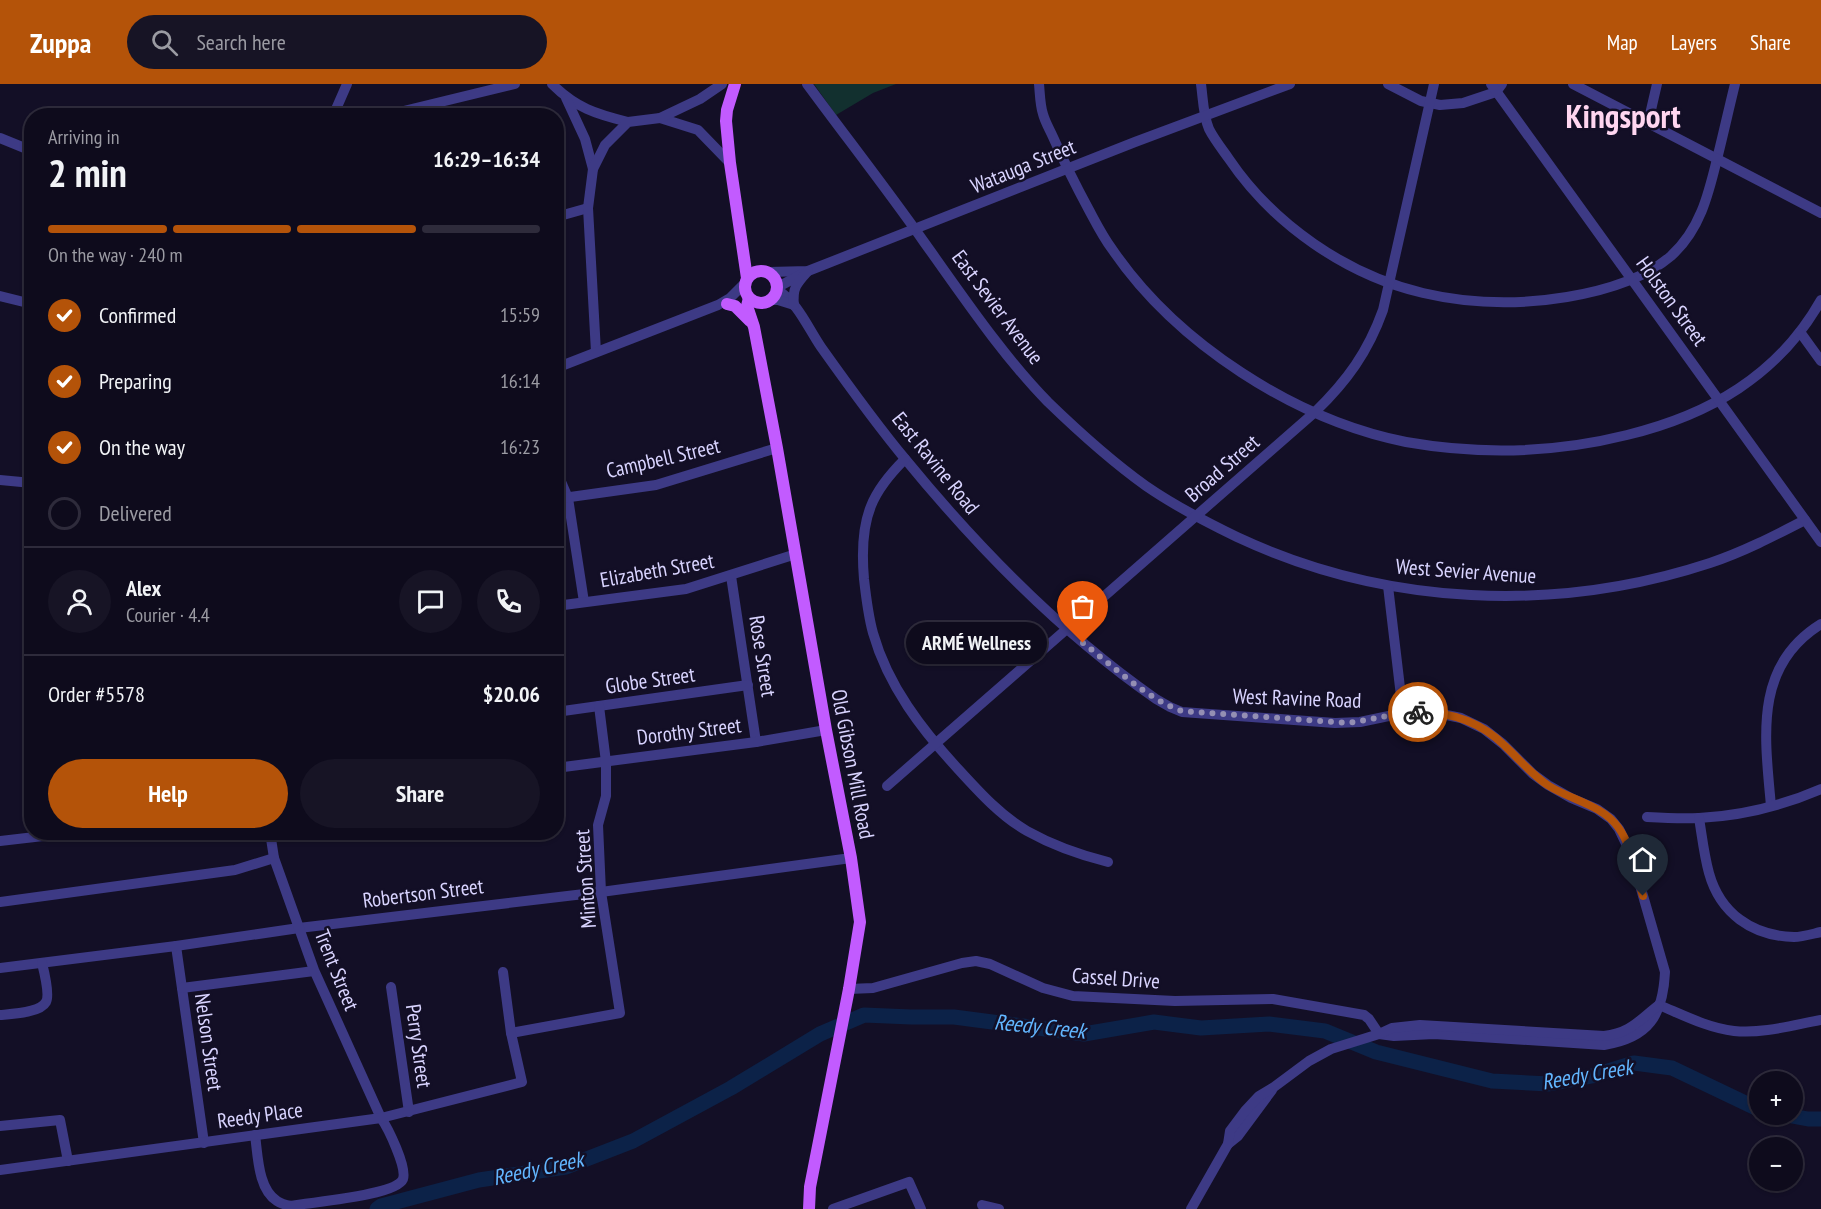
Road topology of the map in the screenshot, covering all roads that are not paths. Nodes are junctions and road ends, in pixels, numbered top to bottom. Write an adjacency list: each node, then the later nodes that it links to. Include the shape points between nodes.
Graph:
1 (347, 84): 18 (street)
2 (515, 84): 19 (street)
3 (552, 84): 16 (street)
4 (722, 84): 21 (street)
5 (735, 84): 27 (main road, via 727,110)
6 (807, 84): 33 (street, East Sevier Avenue)
7 (1039, 84): 29 (street, via 1043,113)
8 (1201, 84): 20 (street)
9 (1290, 84): 20 (street, Watauga Street)
10 (1388, 84): 17 (street)
11 (1434, 84): 17 (street, Broad Street)
12 (1658, 84): 23 (street)
13 (1735, 84): 26 (street)
14 (1578, 85): 23 (street)
15 (1496, 87): 17 (street, via 1463,103); 37 (street, Holston Street)
16 (566, 98): 22 (street, via 598,115); 28 (street, via 585,139)
17 (1430, 104): 39 (street, Broad Street)
18 (336, 108)
19 (416, 108)
20 (1205, 116): 29 (street, Watauga Street); 39 (street, via 1234,167 1271,208 1318,246)
21 (660, 118): 22 (street); 27 (street, via 698,130)
22 (628, 122): 28 (street, via 605,145)
23 (1648, 123): 26 (street)
24 (0, 138): 25 (street)
25 (24, 147)
26 (1717, 159): 31 (street); 37 (street, via 1707,198 1693,229 1672,255)
27 (730, 163): 34 (main road)
28 (592, 169): 30 (street)
29 (1067, 170): 33 (street, Watauga Street); 53 (street, via 1110,248 1173,319 1228,364)
30 (588, 208): 32 (street); 49 (street)
31 (1821, 213)
32 (564, 215)
33 (915, 229): 35 (street, Watauga Street); 60 (street, East Sevier Avenue, via 999,343 1046,399 1109,458)
34 (744, 247): 36 (main road); 38 (main road)
35 (808, 271): 36 (street, Watauga Street); 40 (street); 46 (street, via 792,294)
36 (766, 272): 38 (main road, via 754,272); 40 (main road, via 776,279)
37 (1632, 279): 39 (street, via 1575,296 1504,302 1449,298); 52 (street, Holston Street)
38 (746, 280): 42 (main road); 45 (street)
39 (1390, 283): 53 (street, Broad Street, via 1378,326 1364,353)
40 (772, 295): 42 (main road, via 755,302); 46 (street); 47 (main road, Old Gibson Mill Road)
41 (0, 296): 44 (street)
42 (749, 298): 45 (street); 47 (main road, Old Gibson Mill Road, via 747,306)
43 (1821, 300): 48 (street)
44 (24, 302)
45 (722, 305): 47 (main road, via 735,306); 49 (street)
46 (794, 305): 55 (street, East Ravine Road)
47 (754, 327): 54 (main road, Old Gibson Mill Road)
48 (1800, 332): 50 (street); 52 (street, via 1765,370)
49 (596, 352): 51 (street)
50 (1821, 361)
51 (564, 365)
52 (1720, 401): 53 (street, via 1633,434 1586,444 1521,450 1405,441); 61 (street, Holston Street)
53 (1315, 412): 60 (street, Broad Street)
54 (777, 448): 58 (street, Campbell Street, via 656,485); 63 (main road, Old Gibson Mill Road)
55 (905, 459): 69 (street, East Ravine Road, via 979,544); 76 (street, via 885,480 870,507 863,566 866,600 873,633 890,677)
56 (0, 480): 57 (street)
57 (24, 482)
58 (564, 499)
59 (564, 508): 66 (street)
60 (1196, 517): 65 (street, West Sevier Avenue, via 1293,560); 69 (street, Broad Street)
61 (1805, 520): 62 (street, Holston Street); 65 (street, West Sevier Avenue, via 1712,562 1619,587 1510,596)
62 (1821, 542)
63 (796, 554): 64 (street, Elizabeth Street); 74 (main road, Old Gibson Mill Road)
64 (731, 576): 66 (street, Elizabeth Street, via 686,589); 70 (street, Rose Street)
65 (1388, 586): 73 (street)
66 (584, 602): 67 (street, Elizabeth Street)
67 (564, 605)
68 (1821, 624): 81 (street, via 1803,636 1789,653 1770,693 1766,715)
69 (1067, 629): 73 (street, West Ravine Road, via 1145,691 1182,711 1349,723); 76 (street, Broad Street)
70 (748, 686): 71 (street, Globe Street); 75 (street, Rose Street)
71 (598, 706): 72 (street, Globe Street); 77 (street, Minton Street)
72 (564, 711)
73 (1403, 713): 102 (street, West Ravine Road, via 1432,712 1461,718 1484,729 1548,785 1611,819 1630,854 1662,957 1664,988)
74 (826, 729): 75 (street, Dorothy Street); 88 (main road, Old Gibson Mill Road)
75 (756, 742): 77 (street, Dorothy Street)
76 (935, 744): 79 (street, Broad Street); 89 (street, via 1000,812 1026,830 1066,849)
77 (606, 762): 78 (street, Dorothy Street); 90 (street, Minton Street, via 606,796 598,825)
78 (564, 767)
79 (886, 786)
80 (1821, 789): 81 (street)
81 (1771, 806): 83 (street)
82 (1647, 817): 83 (street)
83 (1699, 818): 93 (street, via 1709,873 1718,896 1736,918 1761,932 1795,937)
84 (24, 838): 86 (street)
85 (271, 840): 87 (street, Trent Street)
86 (0, 841)
87 (274, 858): 91 (street, via 235,870); 92 (street, Trent Street)
88 (850, 858): 90 (street, Robertson Street); 101 (main road, Old Gibson Mill Road, via 860,922)
89 (1108, 862)
90 (601, 892): 92 (street, Robertson Street); 105 (street, Minton Street, via 620,1013)
91 (0, 902)
92 (299, 928): 94 (street, Robertson Street); 97 (street, Trent Street)
93 (1821, 932)
94 (176, 946): 95 (street, Robertson Street); 100 (street, Nelson Street)
95 (42, 963): 96 (street, Robertson Street); 103 (street, via 46,1002 37,1010)
96 (0, 968)
97 (314, 971): 100 (street); 108 (street, Trent Street)
98 (503, 972): 105 (street)
99 (391, 987): 107 (street, Perry Street)
100 (182, 988): 111 (street, Nelson Street)
101 (849, 989): 106 (street, Cassel Drive, via 873,988 976,961 1073,996 1175,1001 1280,1000 1364,1015); 116 (main road, Old Gibson Mill Road)
102 (1659, 1005): 104 (street, via 1733,1031); 106 (street, West Ravine Road, via 1654,1018 1641,1032 1604,1045)
103 (0, 1015)
104 (1821, 1020)
105 (511, 1033): 107 (street, Reedy Place, via 522,1082)
106 (1375, 1034): 115 (street, West Ravine Road, via 1331,1049 1274,1087 1228,1144)
107 (409, 1112): 108 (street, Reedy Place)
108 (381, 1118): 110 (street, Reedy Place); 110 (street, Trent Street, via 401,1163 404,1174 399,1183 374,1193 291,1206 279,1203 264,1184)
109 (0, 1126): 112 (street, via 60,1120)
110 (255, 1136): 111 (street, Reedy Place)
111 (204, 1143): 112 (street, Reedy Place)
112 (68, 1161): 113 (street, Reedy Place)
113 (0, 1170)
114 (982, 1205): 119 (street)
115 (1192, 1208)
116 (809, 1209)
117 (833, 1209): 118 (street, via 909,1182)
118 (921, 1209)
119 (999, 1209)

